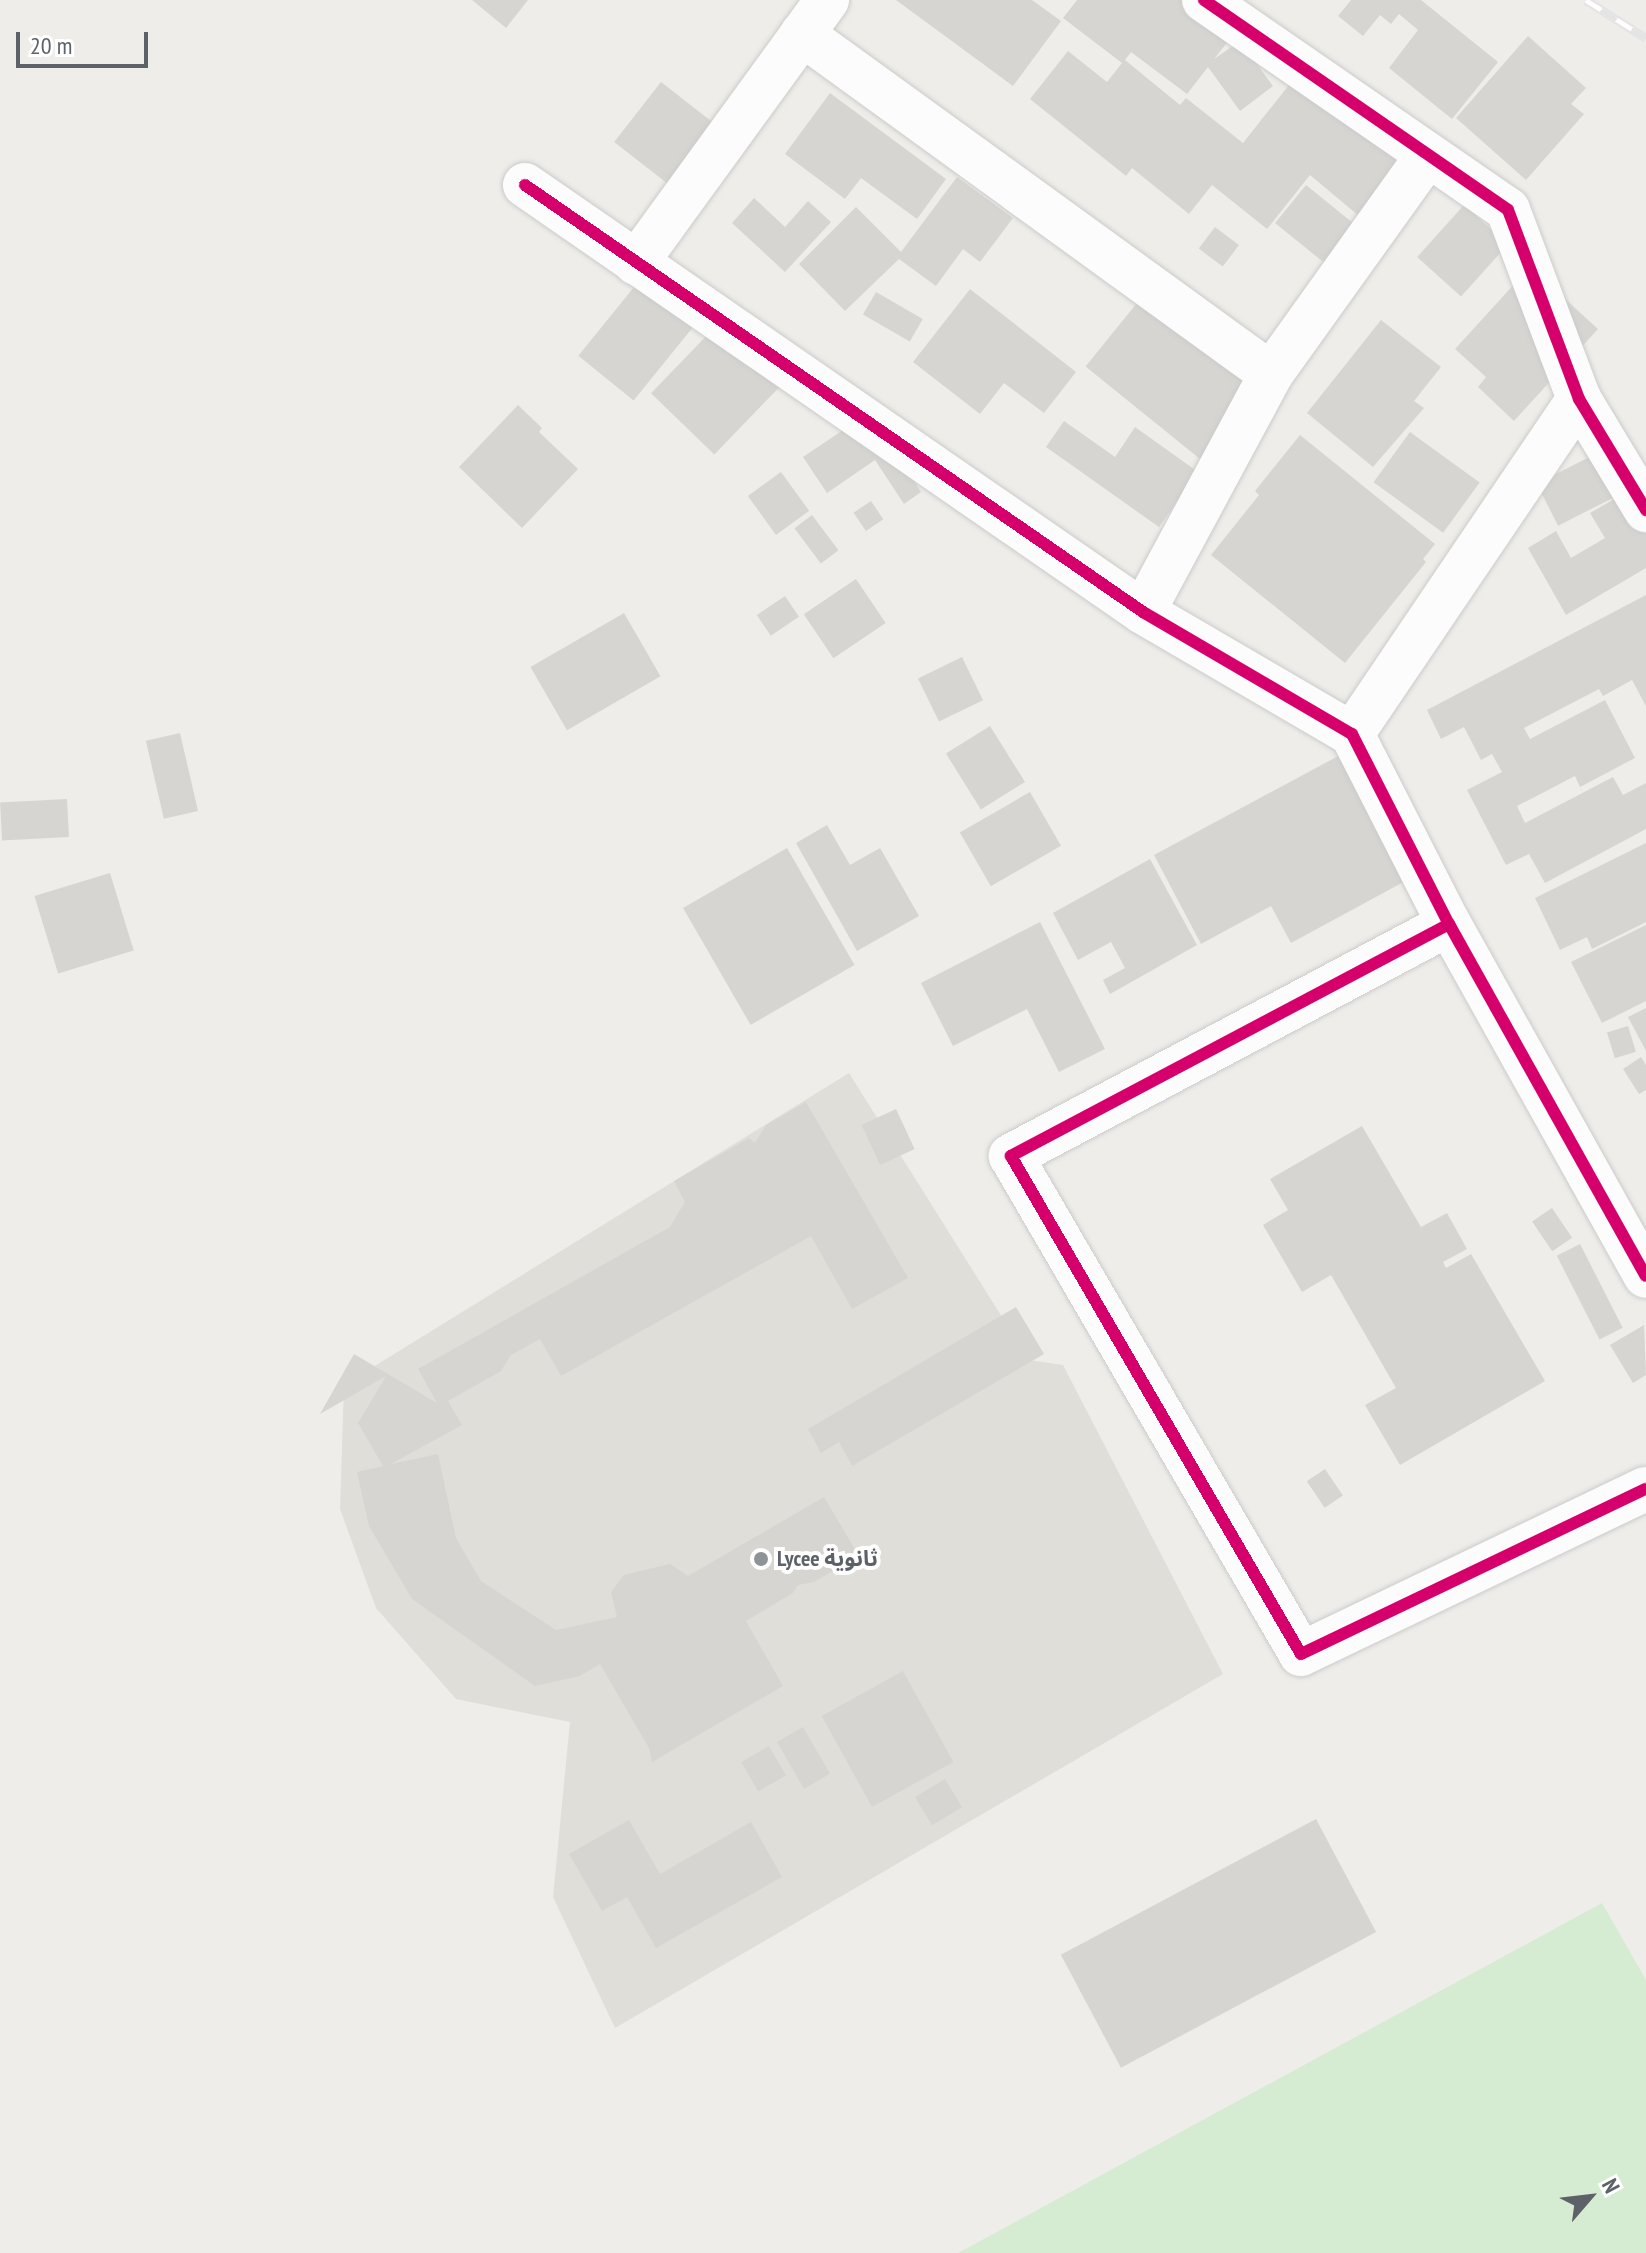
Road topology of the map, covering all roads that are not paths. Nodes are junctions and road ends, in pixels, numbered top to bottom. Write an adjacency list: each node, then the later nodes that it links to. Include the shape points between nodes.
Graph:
1 (1204, 0): 3 (street)
2 (815, 17): 5 (street); 6 (street)
3 (1428, 155): 6 (street); 7 (street, via 1508,210)
4 (525, 185): 5 (street)
5 (636, 263): 9 (street)
6 (1271, 374): 9 (street)
7 (1579, 399): 8 (street); 10 (street)
8 (1646, 510)
9 (1143, 612): 10 (street)
10 (1352, 734): 11 (street)
11 (1449, 924): 12 (street); 13 (street, via 1011,1156 1301,1654)
12 (1646, 1276)
13 (1646, 1489)

